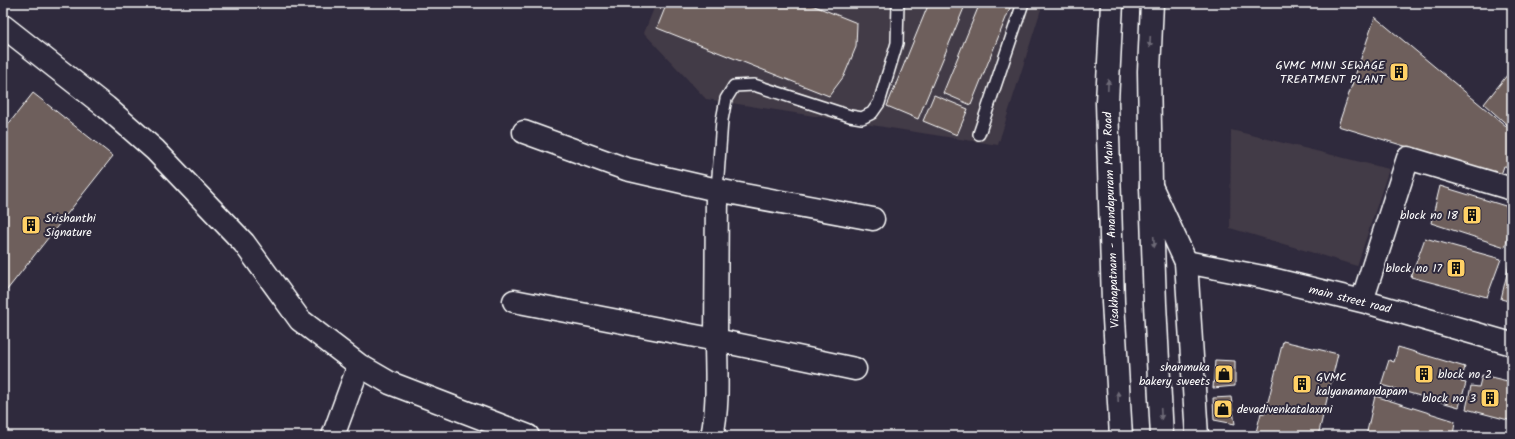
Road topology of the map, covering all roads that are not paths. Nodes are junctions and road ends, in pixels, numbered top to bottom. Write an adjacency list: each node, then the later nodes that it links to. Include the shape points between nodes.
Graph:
1 (898, 3): 10 (lane, via 897,43 879,103 872,113 862,118 850,116 754,85 734,86 726,99 722,120)
2 (1023, 3): 7 (lane)
3 (1112, 3): 22 (street, Visakhapatnam - Anandapuram Main Road, one-way to 3, via 1107,102)
4 (1152, 3): 8 (street, one-way to 8, via 1149,71)
5 (3, 26): 17 (street, via 94,97 156,150 244,244 300,320)
6 (524, 132): 10 (street, via 626,169)
7 (979, 134)
8 (1151, 186): 12 (street); 23 (street, one-way to 23)
9 (1512, 189): 14 (street, via 1408,158)
10 (717, 190): 11 (street); 15 (street)
11 (873, 219)
12 (1186, 262): 14 (street, main street road, via 1263,277); 24 (street)
13 (514, 300): 15 (street)
14 (1362, 301): 16 (street, main street road)
15 (716, 340): 18 (street); 21 (street, via 718,390)
16 (1512, 344)
17 (359, 365): 19 (street); 20 (street, via 390,383)
18 (855, 368)
19 (333, 436)
20 (528, 436)
21 (712, 436)
22 (1120, 436)
23 (1162, 436)
24 (1197, 436)

